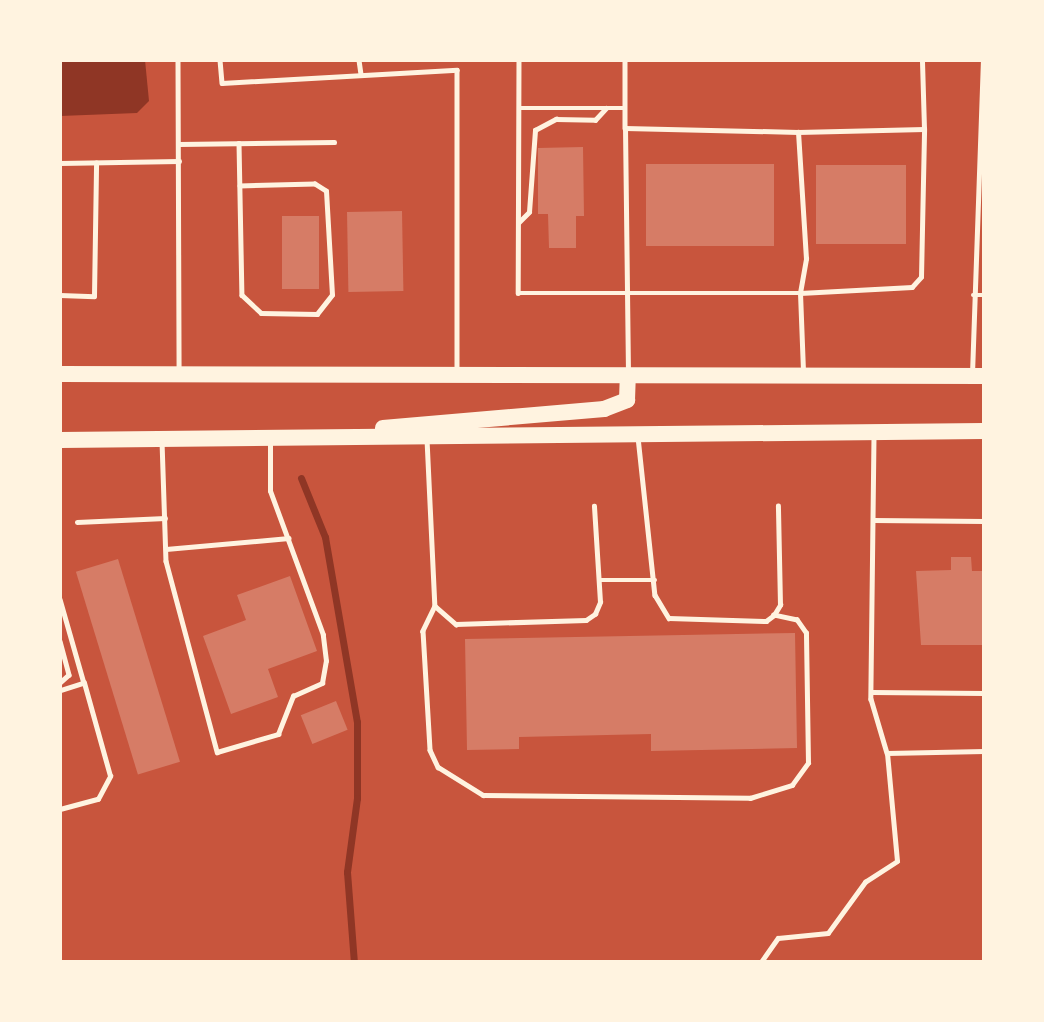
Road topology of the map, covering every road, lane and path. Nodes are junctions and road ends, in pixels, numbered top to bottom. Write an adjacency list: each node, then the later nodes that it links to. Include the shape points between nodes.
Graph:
1 (178, 60): 17 (lane)
2 (220, 60): 8 (lane, via 222,83)
3 (359, 60): 8 (lane)
4 (519, 60): 9 (lane)
5 (625, 60): 11 (lane)
6 (922, 60): 13 (lane)
7 (983, 60): 27 (lane)
8 (361, 75): 30 (lane, via 457,70)
9 (520, 108): 10 (lane); 22 (lane)
10 (606, 108): 11 (lane); 22 (lane, via 595,120 556,119 535,130 530,212)
11 (626, 108): 12 (lane)
12 (625, 128): 14 (lane); 23 (lane)
13 (924, 129): 14 (lane); 24 (lane, via 921,277 901,291)
14 (798, 132): 24 (lane, via 806,259)
15 (334, 142): 16 (lane)
16 (239, 143): 17 (lane); 21 (lane)
17 (179, 144): 18 (lane)
18 (179, 162): 20 (lane); 28 (lane)
19 (60, 163): 20 (lane)
20 (96, 163): 25 (lane, via 94,296)
21 (240, 186): 21 (lane, via 242,295 261,313 317,314 332,295 330,203 326,191 315,184)
22 (519, 222): 23 (lane, via 518,293)
23 (624, 293): 24 (lane); 31 (lane)
24 (800, 293): 33 (lane)
25 (60, 295)
26 (984, 295): 27 (lane)
27 (973, 296): 32 (lane)
28 (179, 373): 29 (highway); 30 (highway)
29 (60, 374)
30 (457, 374): 31 (highway)
31 (628, 376): 33 (highway); 37 (highway, via 627,400 604,409 446,419)
32 (978, 376): 33 (highway)
33 (804, 377)
34 (984, 431): 35 (highway)
35 (874, 432): 38 (highway); 45 (lane)
36 (427, 436): 37 (highway); 38 (highway); 53 (lane)
37 (323, 437): 39 (highway)
38 (638, 437): 51 (lane)
39 (270, 438): 40 (highway); 48 (lane, via 270,491)
40 (161, 439): 41 (highway); 44 (lane)
41 (60, 440)
42 (594, 506): 50 (lane)
43 (778, 506): 54 (lane, via 780,605)
44 (165, 518): 47 (lane); 49 (lane)
45 (873, 520): 46 (lane); 59 (lane)
46 (984, 521)
47 (77, 522)
48 (289, 538): 49 (lane); 49 (lane, via 323,634 322,683 293,696 278,734 217,752)
49 (166, 549)
50 (599, 580): 51 (lane); 53 (lane, via 600,602 586,620 456,624)
51 (655, 580): 54 (lane, via 655,595 669,618 766,621)
52 (60, 599): 57 (lane)
53 (435, 606): 54 (lane, via 423,631 430,750 438,767 483,795 750,798 792,785 808,763 807,633 796,620)
54 (774, 615)
55 (60, 641): 56 (lane, via 69,675)
56 (60, 683)
57 (84, 683): 58 (lane); 63 (lane, via 110,776 98,799)
58 (60, 691)
59 (872, 692): 60 (lane); 62 (lane)
60 (984, 693)
61 (984, 751): 62 (lane)
62 (887, 753): 64 (lane, via 897,861 865,882 828,933 778,938)
63 (60, 809)
64 (761, 962)

